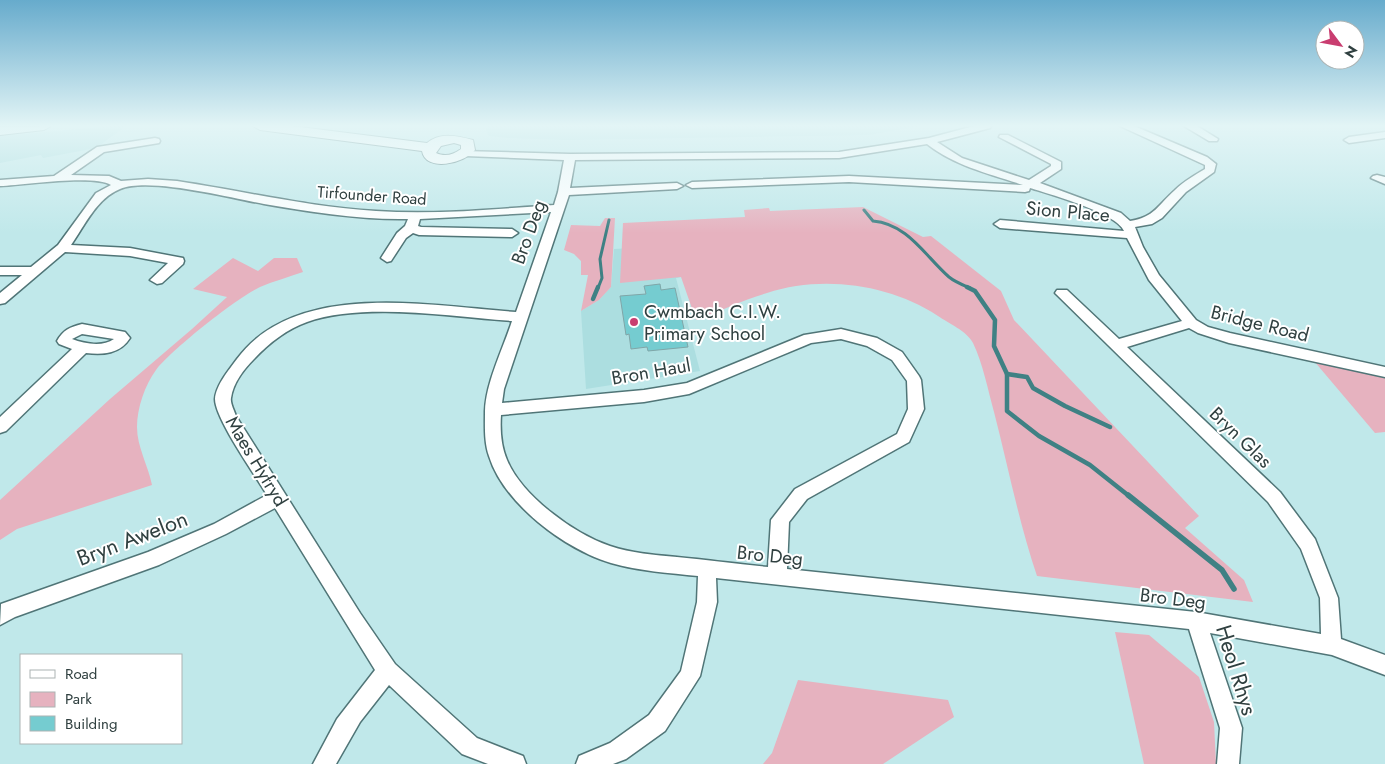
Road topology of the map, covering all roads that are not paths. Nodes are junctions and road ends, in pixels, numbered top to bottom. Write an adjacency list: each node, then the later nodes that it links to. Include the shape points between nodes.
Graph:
1 (82, 162): 6 (street)
2 (569, 162): 13 (street, Bro Deg)
3 (963, 162): 7 (street)
4 (1055, 162): 7 (street, via 1057,167)
5 (1207, 162): 16 (street, Sion Place, via 1211,164 1210,170 1179,192 1161,214)
6 (57, 179): 8 (street, Tirfounder Road); 9 (street, Tirfounder Road, via 109,179)
7 (1031, 184): 12 (street)
8 (3, 185)
9 (119, 185): 14 (street, Tirfounder Road, via 138,181 165,182); 18 (street, via 100,195)
10 (692, 185): 12 (street, via 849,179)
11 (677, 186): 13 (street, Tirfounder Road)
12 (1047, 190): 16 (street, via 1117,216)
13 (562, 200): 14 (street, Tirfounder Road); 25 (street, Bro Deg)
14 (413, 222): 17 (street, via 419,231); 19 (street)
15 (1000, 224): 16 (street, Sion Place)
16 (1131, 230): 26 (street, Bridge Road, via 1154,277)
17 (512, 233)
18 (62, 248): 20 (street); 22 (street, via 130,252 178,261)
19 (387, 258)
20 (33, 271): 21 (street); 24 (street)
21 (0, 272)
22 (157, 280)
23 (1062, 293): 28 (street, Bryn Glas)
24 (0, 300)
25 (520, 317): 30 (street, Bro Deg); 32 (street, Maes Hyfryd, via 378,307 334,310 301,319 266,338 229,381 223,399 228,418)
26 (1191, 323): 28 (street); 29 (street, Bridge Road, via 1230,338)
27 (84, 346): 31 (street)
28 (1117, 346): 37 (street, Bryn Glas, via 1274,497 1309,544 1329,598)
29 (1385, 372)
30 (492, 410): 33 (street, Bro Deg, via 500,462 517,490 547,519 600,551); 34 (street, Bron Haul, via 644,396 689,388 809,338 841,334 872,342 897,356 914,380 916,409 903,438 801,494 780,520)
31 (0, 427)
32 (278, 498): 35 (street, Bryn Awelon, via 220,530 153,559 8,610); 39 (street, Maes Hyfryd)
33 (706, 570): 34 (street, Bro Deg); 42 (street, via 708,602 690,676 658,723 618,751)
34 (777, 578): 36 (street, Bro Deg)
35 (0, 616)
36 (1196, 621): 37 (street, Bro Deg); 43 (street, Heol Rhys, via 1231,728)
37 (1332, 645): 38 (street, Bro Deg)
38 (1385, 665)
39 (388, 671): 40 (street, via 366,693); 41 (street, Maes Hyfryd, via 470,746)
40 (324, 764)
41 (515, 764)
42 (587, 764)
43 (1228, 764)

